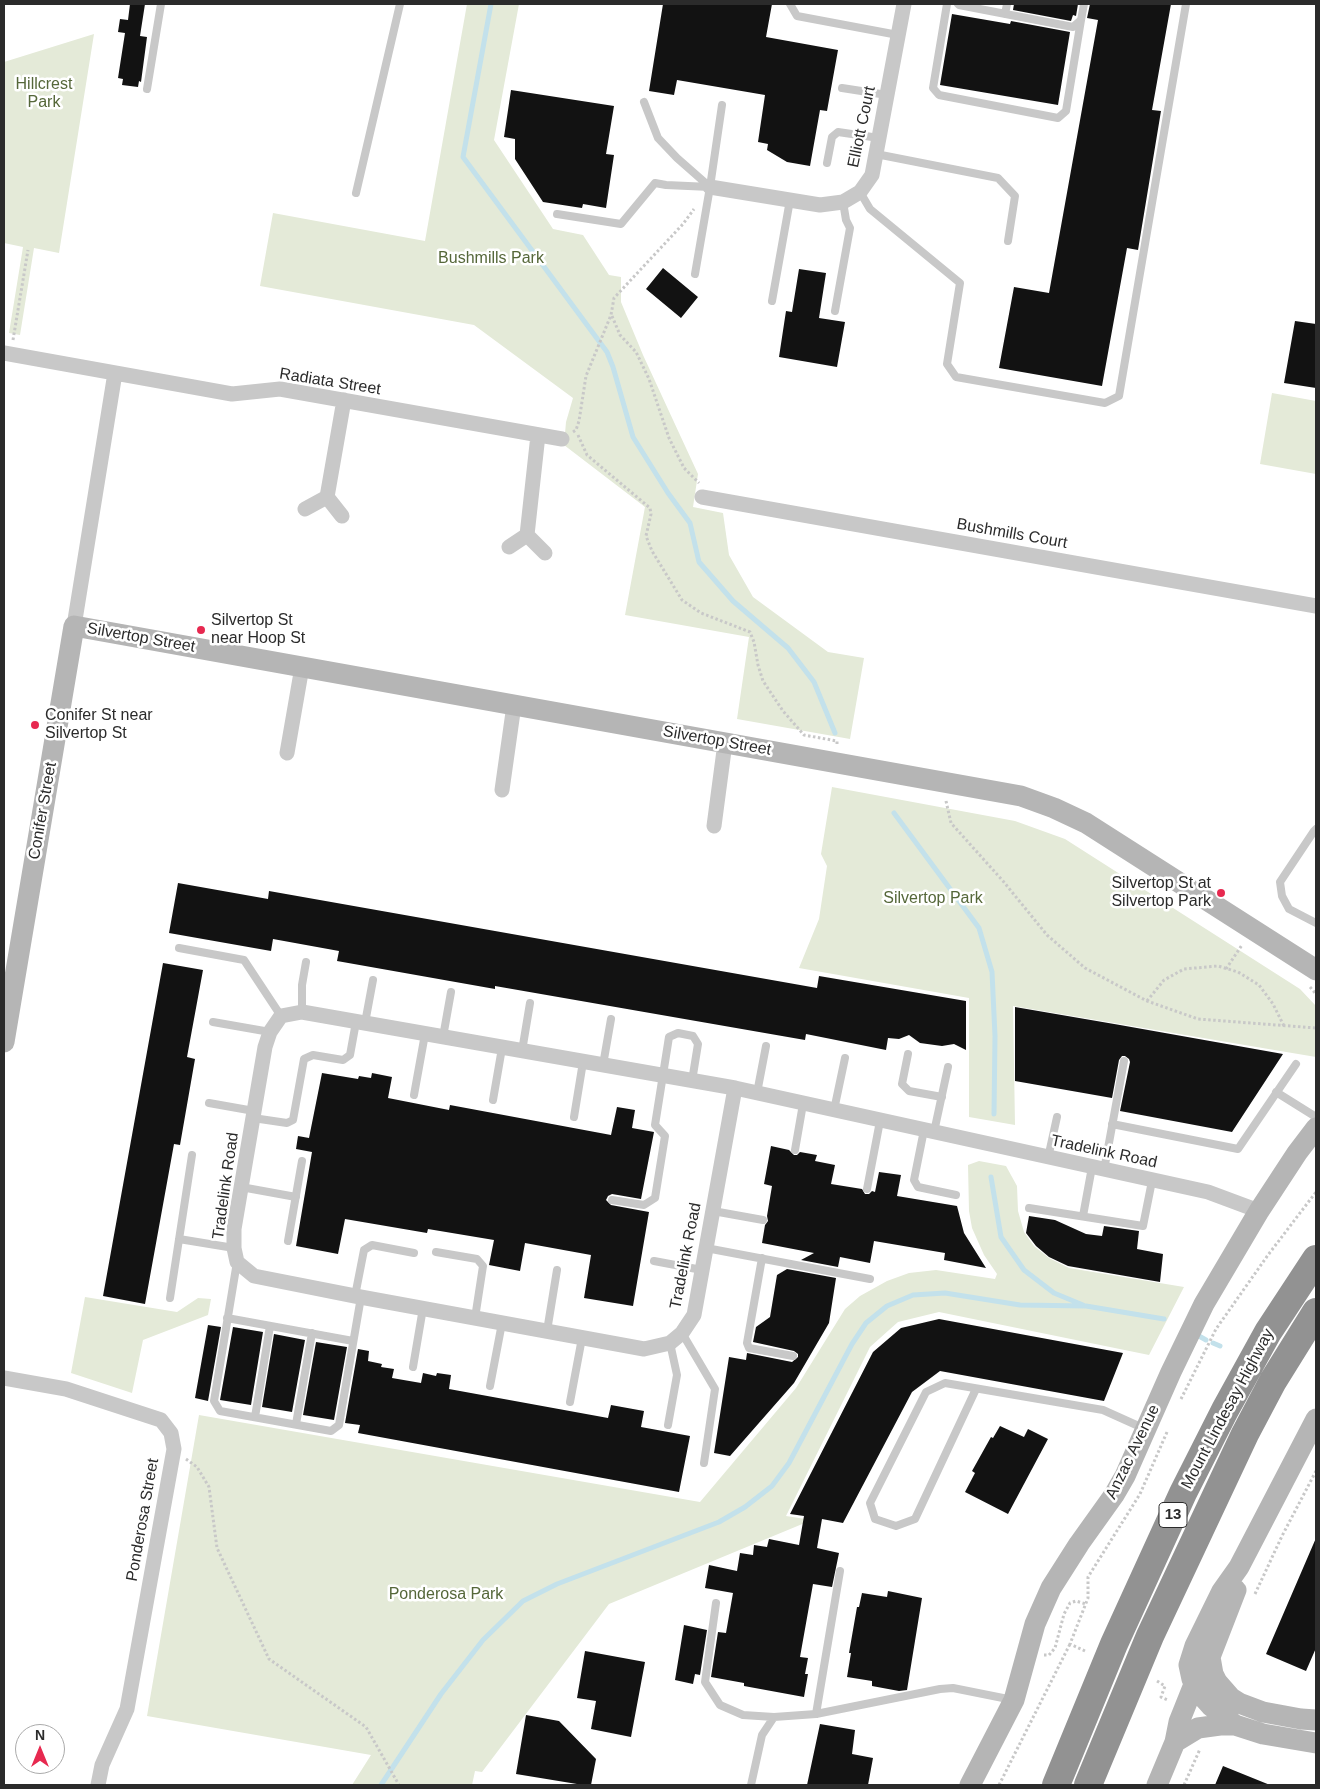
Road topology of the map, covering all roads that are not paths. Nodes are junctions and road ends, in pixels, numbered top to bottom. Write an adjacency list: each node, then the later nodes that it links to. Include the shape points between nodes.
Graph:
1 (161, 4): 14 (lane)
2 (400, 4): 23 (lane)
3 (790, 4): 12 (lane, via 797,16)
4 (904, 4): 12 (street, Elliott Court)
5 (947, 4): 11 (lane, via 933,88 939,95 1058,118 1066,111)
6 (958, 4): 10 (lane)
7 (1007, 4): 10 (lane)
8 (1084, 4): 11 (lane)
9 (1186, 4): 22 (lane, via 1119,396 1105,403 956,377 947,364 960,284 870,209)
10 (1005, 14): 11 (lane, via 1073,27)
11 (1081, 20)
12 (898, 35): 15 (street, Elliott Court)
13 (842, 88): 15 (lane)
14 (147, 89)
15 (887, 95): 18 (street, Elliott Court)
16 (644, 102): 21 (lane, via 658,138)
17 (722, 105): 21 (lane)
18 (879, 138): 19 (street, Elliott Court); 20 (lane, via 838,132 832,137)
19 (876, 154): 22 (street, Elliott Court, via 872,175); 27 (lane, via 998,178 1016,196)
20 (827, 163)
21 (710, 187): 24 (street, Elliott Court); 26 (lane, via 655,183 621,224); 28 (lane)
22 (860, 192): 25 (street, Elliott Court)
23 (356, 193)
24 (790, 200): 25 (street, Elliott Court, via 820,204); 29 (lane)
25 (843, 202): 30 (lane, via 850,228)
26 (558, 214)
27 (1008, 241)
28 (695, 274)
29 (772, 301)
30 (836, 311)
31 (7, 353): 32 (street, Radiata Street)
32 (115, 373): 33 (street, Radiata Street, via 232,394 280,389); 44 (street, Conifer Street)
33 (344, 400): 34 (street, Radiata Street); 36 (street)
34 (538, 434): 35 (street, Radiata Street); 40 (street)
35 (562, 439)
36 (327, 496): 38 (street); 39 (street)
37 (702, 497): 43 (street, Bushmills Court)
38 (304, 509)
39 (342, 516)
40 (527, 535): 41 (street); 42 (street)
41 (509, 546)
42 (545, 553)
43 (1316, 606)
44 (74, 626): 45 (street, Silvertop Street); 67 (street, Conifer Street)
45 (302, 667): 46 (street, Silvertop Street); 48 (street)
46 (514, 705): 47 (street, Silvertop Street); 49 (street)
47 (725, 743): 50 (street); 55 (street, Silvertop Street, via 1021,796 1054,808 1086,823)
48 (286, 753)
49 (502, 790)
50 (714, 826)
51 (1316, 829): 52 (lane, via 1280,882 1282,896 1289,909)
52 (1316, 923)
53 (179, 948): 60 (lane, via 244,960)
54 (306, 962): 59 (lane)
55 (1313, 978)
56 (373, 980): 63 (lane)
57 (451, 992): 66 (lane)
58 (530, 1003): 70 (lane)
59 (302, 1012): 60 (street, Tradelink Road); 63 (street, Tradelink Road)
60 (281, 1016): 64 (street, Tradelink Road)
61 (610, 1018): 76 (lane)
62 (213, 1022): 64 (lane)
63 (360, 1022): 65 (street, Tradelink Road); 89 (lane, via 350,1055 343,1060 313,1055 304,1059 293,1120 287,1124)
64 (270, 1032): 89 (street, Tradelink Road)
65 (425, 1034): 66 (street, Tradelink Road); 83 (lane)
66 (443, 1037): 69 (street, Tradelink Road)
67 (4, 1042)
68 (766, 1046): 82 (lane)
69 (502, 1048): 70 (street, Tradelink Road); 85 (lane)
70 (522, 1051): 74 (street, Tradelink Road)
71 (908, 1054): 84 (lane, via 902,1084 909,1092)
72 (845, 1058): 88 (lane)
73 (1124, 1061): 94 (lane)
74 (583, 1062): 76 (street, Tradelink Road); 90 (lane)
75 (1296, 1064): 81 (lane)
76 (603, 1065): 78 (street, Tradelink Road)
77 (948, 1067): 84 (lane)
78 (662, 1076): 79 (street, Tradelink Road); 79 (lane, via 669,1037 678,1033 693,1036 698,1044); 107 (lane, via 655,1125 665,1136 655,1198 644,1205)
79 (692, 1081): 80 (street, Tradelink Road)
80 (734, 1088): 82 (street, Tradelink Road); 109 (street, Tradelink Road)
81 (1276, 1092): 92 (lane); 94 (lane, via 1238,1149)
82 (757, 1093): 87 (street, Tradelink Road)
83 (414, 1095)
84 (942, 1097): 96 (lane)
85 (493, 1100)
86 (209, 1103): 89 (lane)
87 (803, 1104): 88 (street, Tradelink Road); 97 (lane)
88 (834, 1110): 93 (street, Tradelink Road)
89 (254, 1115): 103 (street, Tradelink Road)
90 (574, 1117)
91 (1057, 1117): 99 (lane)
92 (1316, 1117)
93 (880, 1121): 96 (street, Tradelink Road); 104 (lane)
94 (1112, 1124): 101 (lane)
95 (1316, 1128): 110 (street, Anzac Avenue)
96 (929, 1131): 99 (street, Tradelink Road); 105 (lane, via 914,1180 918,1187)
97 (795, 1150)
98 (192, 1155): 113 (lane)
99 (1048, 1158): 101 (street, Tradelink Road)
100 (302, 1161): 106 (lane)
101 (1098, 1169): 102 (street, Tradelink Road); 111 (lane)
102 (1152, 1181): 110 (street, Tradelink Road, via 1208,1192); 111 (lane, via 1143,1226)
103 (241, 1187): 106 (lane); 118 (street, Tradelink Road, via 234,1229)
104 (867, 1189)
105 (956, 1195)
106 (296, 1197): 114 (lane)
107 (612, 1200)
108 (1029, 1208): 111 (lane)
109 (713, 1211): 112 (lane); 115 (street, Tradelink Road)
110 (1259, 1211): 149 (street, Anzac Avenue, via 1204,1304)
111 (1083, 1216)
112 (763, 1220)
113 (179, 1239): 118 (lane); 126 (lane)
114 (288, 1242)
115 (706, 1248): 119 (lane); 123 (street, Tradelink Road)
116 (436, 1252): 130 (lane, via 477,1259 483,1266)
117 (414, 1253): 125 (lane, via 372,1245 364,1250)
118 (236, 1255): 125 (street, Tradelink Road, via 254,1276); 129 (lane)
119 (762, 1258): 124 (lane); 139 (lane, via 747,1343 749,1348)
120 (1316, 1259): 166 (highway, Mount Lindesay Highway / 13, via 1268,1332 1183,1493 1114,1644)
121 (654, 1261): 123 (lane)
122 (556, 1270): 133 (lane)
123 (702, 1270): 135 (street, Tradelink Road, via 694,1315)
124 (870, 1279)
125 (358, 1296): 127 (street, Tradelink Road); 137 (lane)
126 (170, 1298)
127 (424, 1308): 130 (street, Tradelink Road); 140 (lane)
128 (1316, 1312): 167 (highway, Mount Lindesay Highway / 13, via 1245,1434 1150,1636)
129 (227, 1318): 132 (lane); 145 (lane, via 214,1401 220,1411)
130 (475, 1318): 131 (street, Tradelink Road)
131 (502, 1323): 133 (street, Tradelink Road); 142 (lane)
132 (270, 1326): 134 (lane); 145 (lane)
133 (546, 1331): 136 (street, Tradelink Road)
134 (312, 1333): 137 (lane); 147 (lane)
135 (682, 1333): 138 (street, Tradelink Road); 150 (lane, via 715,1389)
136 (582, 1338): 138 (street, Tradelink Road, via 644,1349); 144 (lane)
137 (353, 1341): 147 (lane, via 339,1425 331,1431)
138 (670, 1343): 148 (lane, via 677,1375)
139 (793, 1356)
140 (413, 1367)
141 (4, 1378): 163 (street, Ponderosa Street, via 66,1389 161,1420 171,1433 174,1449 127,1708 102,1765)
142 (490, 1386)
143 (976, 1390): 143 (lane, via 915,1519 896,1526 875,1519 870,1503 926,1392 945,1384); 149 (lane, via 1103,1410)
144 (570, 1402)
145 (255, 1417): 147 (lane)
146 (1316, 1419): 151 (street)
147 (296, 1424)
148 (668, 1425)
149 (1145, 1428): 156 (street, Anzac Avenue, via 1114,1495 1051,1588 1038,1615)
150 (704, 1463)
151 (1239, 1567): 154 (street, via 1236,1593); 155 (street, via 1222,1591 1195,1646 1189,1665)
152 (840, 1571): 157 (lane)
153 (716, 1603): 158 (lane, via 705,1682 720,1705 743,1715)
154 (1210, 1657): 155 (street, via 1201,1667); 159 (street, via 1217,1682 1239,1703 1263,1712)
155 (1194, 1684): 160 (street, via 1210,1706); 161 (street, via 1179,1722)
156 (1014, 1700): 157 (lane, via 940,1689); 165 (street, Anzac Avenue)
157 (816, 1714): 158 (lane)
158 (774, 1717): 164 (lane, via 762,1735)
159 (1316, 1720)
160 (1235, 1726): 161 (street, via 1198,1728); 162 (street)
161 (1176, 1742): 168 (street)
162 (1316, 1743)
163 (98, 1785)
164 (751, 1785)
165 (970, 1785)
166 (1056, 1785)
167 (1088, 1785)
168 (1158, 1785)

